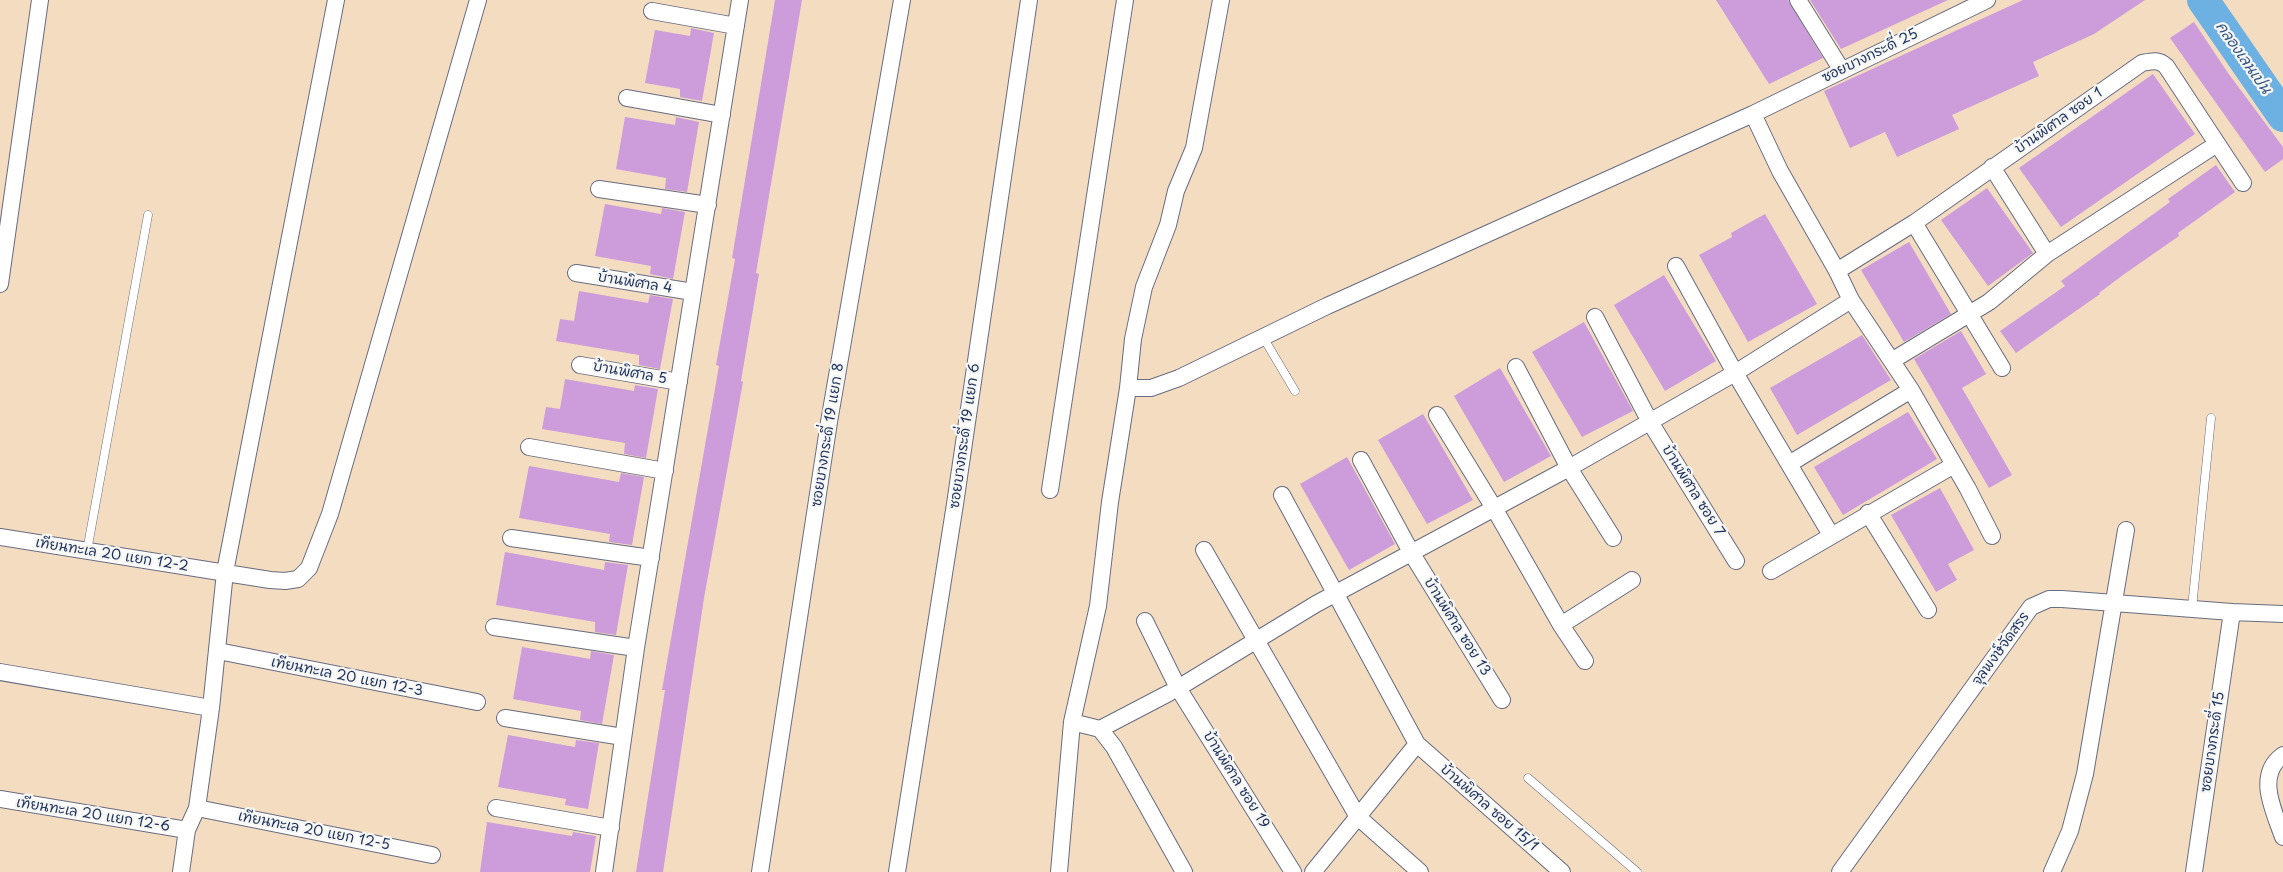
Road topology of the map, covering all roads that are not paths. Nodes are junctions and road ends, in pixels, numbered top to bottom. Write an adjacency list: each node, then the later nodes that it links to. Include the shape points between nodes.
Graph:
1 (40, 0): 23 (street)
2 (336, 0): 70 (street)
3 (478, 0): 70 (street, เทียนทะเล 20 แยก 12-2, via 354,436 309,568 298,579 285,581)
4 (740, 0): 13 (street)
5 (902, 0): 107 (street, ซอยบางกระดี่ 19 แยก 8, via 829,422)
6 (1029, 0): 108 (street, ซอยบางกระดี่ 19 แยก 6)
7 (1125, 0): 54 (street)
8 (1221, 0): 42 (street, via 1194,148 1144,287 1133,339)
9 (1798, 0): 14 (street)
10 (1988, 0): 11 (street, ซอยบางกระดี่ 25)
11 (1965, 4): 14 (street, ซอยบางกระดี่ 25)
12 (652, 11): 13 (street)
13 (736, 26): 17 (street)
14 (1842, 69): 16 (street, ซอยบางกระดี่ 25)
15 (627, 98): 17 (street)
16 (1753, 114): 28 (street, via 1790,190); 35 (street, ซอยบางกระดี่ 25)
17 (722, 116): 22 (street)
18 (2217, 144): 19 (street, บ้านพิศาล ซอย 1, via 2166,66 2152,60 2142,63); 20 (street, บ้านพิศาล ซอย 1); 26 (street)
19 (1992, 166): 25 (street, บ้านพิศาล ซอย 1); 26 (street)
20 (2243, 183)
21 (600, 189): 22 (street)
22 (708, 204): 31 (street)
23 (5, 214): 30 (street)
24 (148, 215): 65 (lane)
25 (1914, 223): 28 (street, บ้านพิศาล ซอย 1); 33 (street)
26 (2047, 254): 33 (street, via 1989,302)
27 (1676, 266): 40 (street)
28 (1837, 271): 32 (street)
29 (576, 273): 31 (street, บ้านพิศาล 4)
30 (0, 284)
31 (693, 292): 41 (street)
32 (1851, 300): 36 (street); 40 (street)
33 (1969, 314): 36 (street); 39 (street)
34 (1595, 317): 47 (street, บ้านพิศาล ซอย 7)
35 (1263, 337): 42 (street, ซอยบางกระดี่ 25, via 1179,378 1151,388); 43 (lane)
36 (1893, 360): 44 (street)
37 (580, 364): 41 (street, บ้านพิศาล 5)
38 (1516, 367): 52 (street)
39 (2002, 368)
40 (1734, 373): 47 (street); 50 (street)
41 (679, 382): 53 (street)
42 (1128, 388): 91 (street, via 1098,606)
43 (1295, 390)
44 (1911, 390): 50 (street); 51 (street)
45 (1437, 415): 56 (street)
46 (2211, 418): 74 (lane)
47 (1650, 422): 52 (street); 68 (street, บ้านพิศาล ซอย 7)
48 (529, 447): 53 (street)
49 (1361, 460): 66 (street, บ้านพิศาล ซอย 13)
50 (1788, 464): 59 (street)
51 (1954, 465): 57 (street); 60 (street)
52 (1569, 468): 56 (street); 63 (street)
53 (665, 471): 67 (street)
54 (1050, 490)
55 (1282, 495): 72 (street, บ้านพิศาล ซอย 15/1)
56 (1494, 508): 66 (street); 79 (street)
57 (1868, 514): 59 (street); 75 (street)
58 (2126, 530): 73 (street)
59 (1831, 535): 69 (street)
60 (1992, 536)
61 (0, 537): 65 (street, เทียนทะเล 20 แยก 12-2)
62 (511, 538): 67 (street)
63 (1613, 538)
64 (1204, 550): 81 (street)
65 (87, 551): 70 (street, เทียนทะเล 20 แยก 12-2)
66 (1412, 554): 72 (street); 87 (street, บ้านพิศาล ซอย 13)
67 (651, 558): 82 (street)
68 (1736, 561)
69 (1771, 571)
70 (225, 572): 83 (street)
71 (1632, 580): 79 (street)
72 (1334, 594): 81 (street); 94 (street, บ้านพิศาล ซอย 15/1)
73 (2115, 602): 74 (street, จุลพงษ์จัดสรร); 116 (street, จุลพงษ์จัดสรร, via 2049,599 2031,607); 117 (street, via 2085,774 2070,831)
74 (2192, 608): 76 (street, จุลพงษ์จัดสรร)
75 (1928, 610)
76 (2232, 612): 77 (street, จุลพงษ์จัดสรร); 118 (street, ซอยบางกระดี่ 15)
77 (2283, 614)
78 (1145, 621): 86 (street, บ้านพิศาล ซอย 19)
79 (1561, 625): 84 (street)
80 (494, 627): 82 (street)
81 (1255, 639): 86 (street); 100 (street)
82 (636, 648): 93 (street)
83 (218, 651): 88 (street, เทียนทะเล 20 แยก 12-3); 89 (street)
84 (1585, 661)
85 (0, 672): 89 (street)
86 (1174, 690): 92 (street); 111 (street, บ้านพิศาล ซอย 19)
87 (1502, 700)
88 (477, 702)
89 (211, 708): 98 (street)
90 (505, 718): 93 (street)
91 (1072, 722): 92 (street); 109 (street)
92 (1100, 729): 110 (street, via 1114,747)
93 (623, 737): 101 (street)
94 (1417, 744): 100 (street); 114 (street, บ้านพิศาล ซอย 15/1)
95 (2283, 754): 103 (street, via 2274,762 2268,787)
96 (1528, 778): 115 (lane)
97 (0, 799): 102 (street, เทียนทะเล 20 แยก 12-6)
98 (197, 808): 102 (street); 104 (street, เทียนทะเล 20 แยก 12-5)
99 (496, 808): 101 (street)
100 (1358, 817): 112 (street); 113 (street)
101 (611, 828): 106 (street)
102 (187, 830): 105 (street)
103 (2283, 837)
104 (432, 855)
105 (181, 872)
106 (604, 872)
107 (760, 872)
108 (898, 872)
109 (1060, 872)
110 (1184, 872)
111 (1293, 872)
112 (1313, 872)
113 (1420, 872)
114 (1562, 872)
115 (1637, 872)
116 (1840, 872)
117 (2052, 872)
118 (2194, 872)

